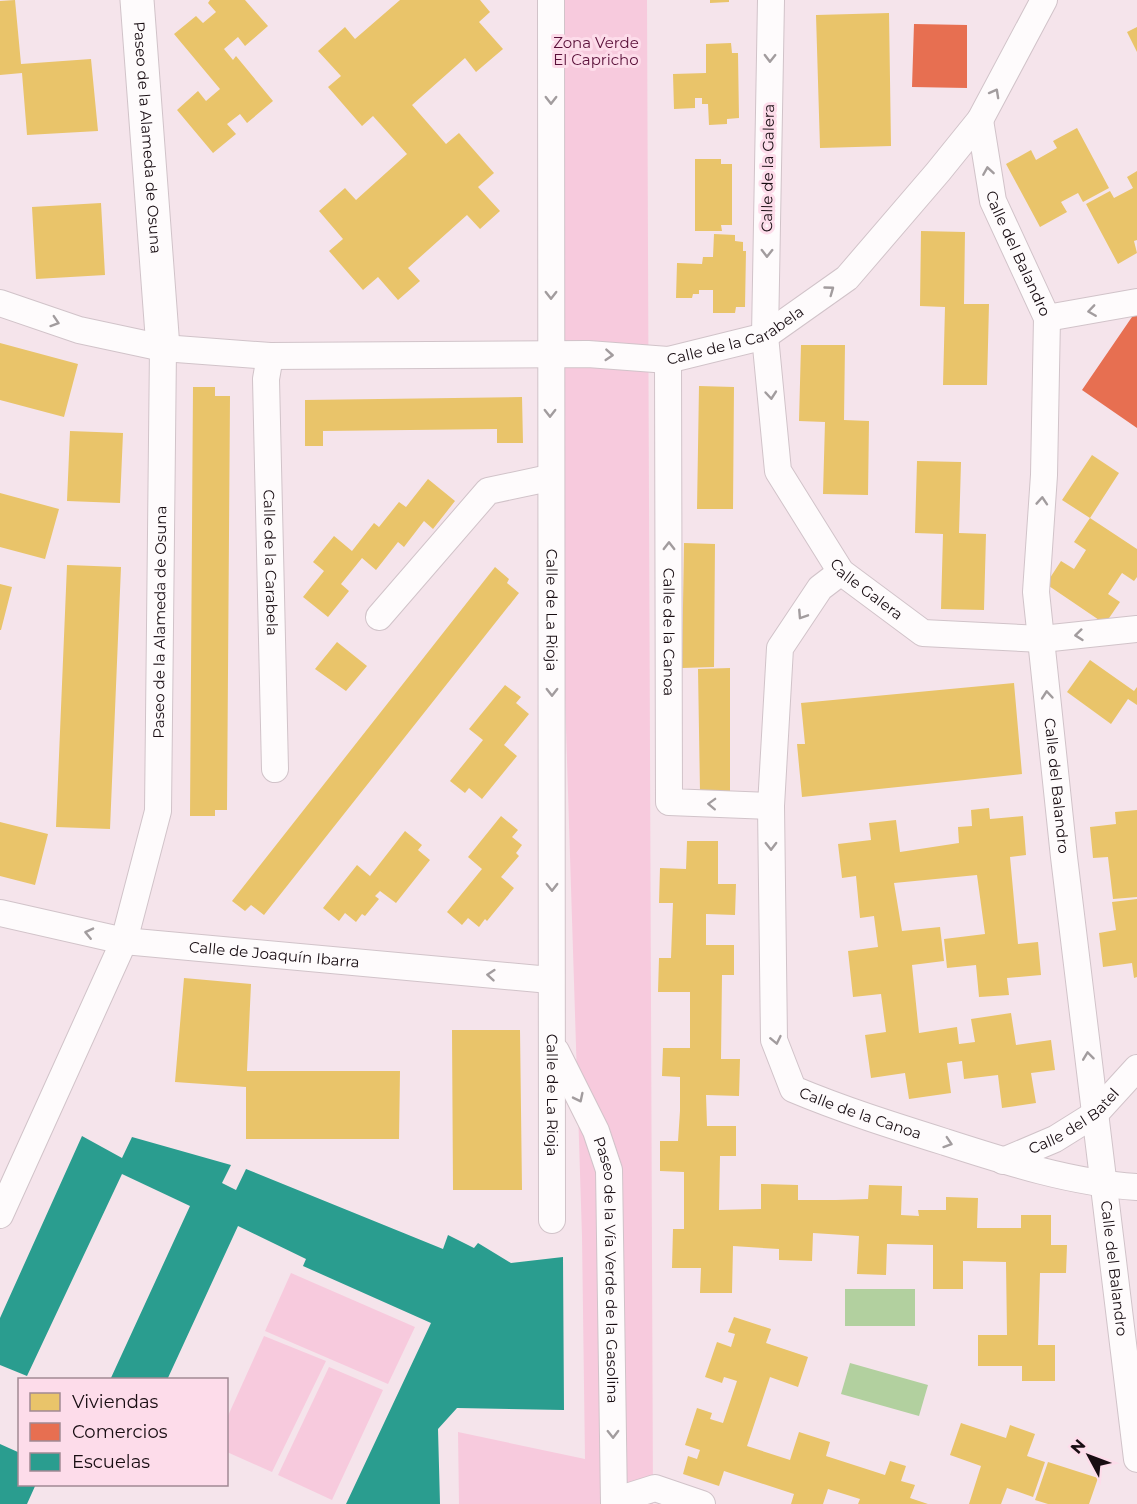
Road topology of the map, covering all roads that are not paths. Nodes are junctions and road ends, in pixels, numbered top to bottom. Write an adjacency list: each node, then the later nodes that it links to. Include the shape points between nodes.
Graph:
1 (137, 0): 10 (street, Paseo de la Alameda de Osuna)
2 (551, 0): 11 (street, Calle de La Rioja, one-way to 11)
3 (771, 0): 9 (street, Calle de la Galera, one-way to 9)
4 (1044, 0): 5 (street, Calle de la Carabela, one-way to 4)
5 (980, 120): 8 (street, Calle del Balandro, one-way to 5, via 993,201); 9 (street, Calle de la Carabela, one-way to 5, via 847,278)
6 (1137, 302): 8 (street, one-way to 8)
7 (0, 303): 10 (street, Calle de la Carabela, one-way to 10, via 79,330)
8 (1047, 318): 18 (street, Calle del Balandro, one-way to 8, via 1036,592 1044,475)
9 (765, 336): 13 (street, Calle de la Carabela); 15 (street, Calle Galera, one-way to 15, via 778,471)
10 (163, 348): 12 (street, Calle de la Carabela); 22 (street, Paseo de la Alameda de Osuna, via 158,811)
11 (551, 354): 12 (street, Calle de la Carabela); 13 (street, Calle de la Carabela, one-way to 13); 14 (street, Calle de La Rioja, one-way to 14)
12 (270, 356): 19 (street, Calle de la Carabela, via 266,379)
13 (668, 360): 20 (street, Calle de la Canoa, one-way to 13, via 669,802)
14 (549, 478): 16 (street, via 488,491); 23 (street, Calle de La Rioja, one-way to 23)
15 (841, 572): 18 (street, Calle Galera, via 923,633); 20 (street, Calle de la Canoa, one-way to 20, via 820,588 780,648)
16 (379, 617)
17 (1137, 629): 18 (street, Calle Galera, one-way to 18)
18 (1042, 639): 26 (street, Calle del Balandro, one-way to 18)
19 (276, 770)
20 (771, 806): 27 (street, Calle de la Canoa, one-way to 27, via 774,1040 794,1089 845,1110)
21 (0, 913): 22 (street, Calle de Joaquín Ibarra, one-way to 21)
22 (124, 941): 23 (street, Calle de Joaquín Ibarra, one-way to 22); 30 (street, Paseo de la Alameda de Osuna)
23 (550, 980): 24 (street, Calle de La Rioja)
24 (553, 1046): 31 (street, Calle de La Rioja); 33 (street, Paseo de la Vía Verde de la Gasolina, one-way to 33, via 596,1131 609,1170)
25 (1137, 1068): 26 (street, Calle del Batel)
26 (1095, 1114): 27 (street, Calle del Batel, via 1055,1139); 28 (street, Calle del Balandro)
27 (1003, 1161): 28 (street, Calle de la Canoa)
28 (1104, 1185): 29 (street, Calle de la Canoa); 32 (street, Calle del Balandro)
29 (1137, 1187)
30 (0, 1215)
31 (552, 1220)
32 (1137, 1459)
33 (614, 1502): 34 (street, via 655,1488)
34 (702, 1504)

